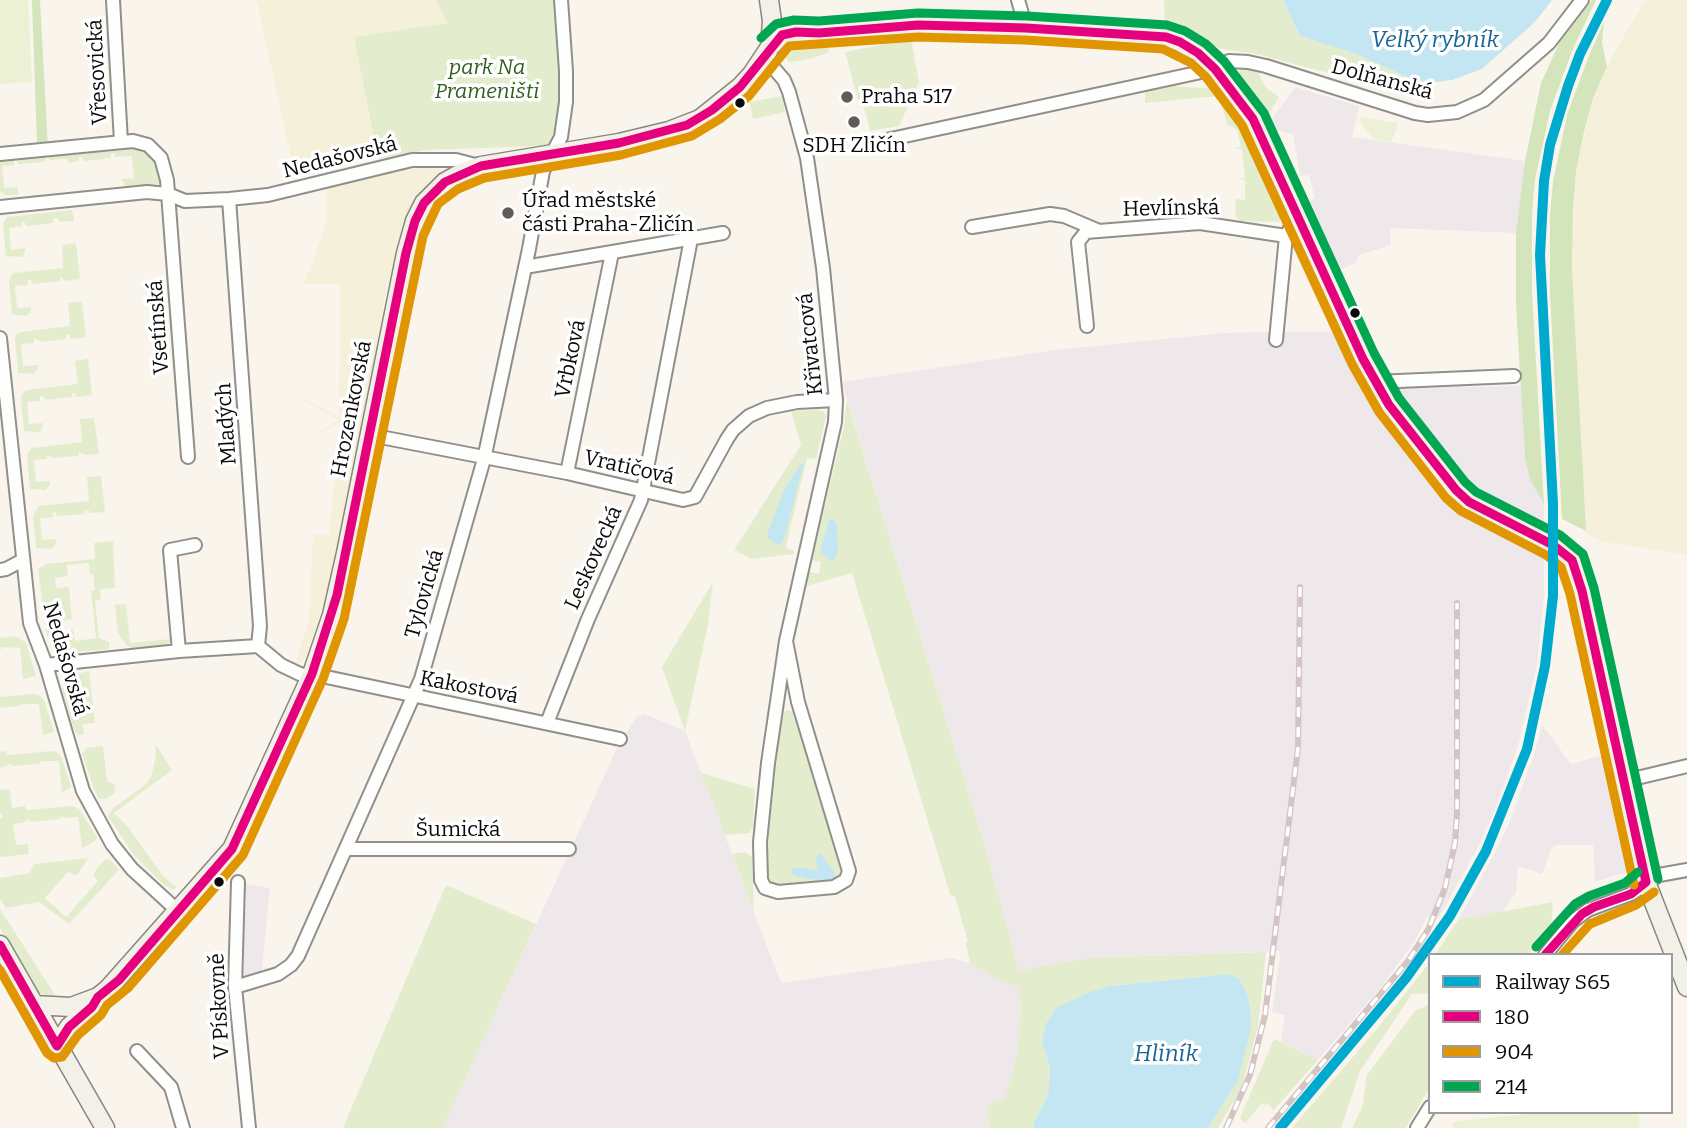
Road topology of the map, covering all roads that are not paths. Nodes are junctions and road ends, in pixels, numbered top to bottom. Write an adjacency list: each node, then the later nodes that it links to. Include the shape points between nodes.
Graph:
1 (113, 0): 9 (street, Vřesovická)
2 (561, 0): 12 (street, Tylovická, via 566,102)
3 (769, 0): 7 (street)
4 (1018, 0): 6 (street)
5 (1582, 0): 8 (street, Dolňanská, via 1549,43 1484,100 1457,112 1415,113 1248,61 1229,61)
6 (1026, 28): 7 (street, via 918,25 796,32 782,34); 8 (street, via 1166,37 1198,53)
7 (770, 47): 12 (street, Hrozenkovská, via 740,87 687,125); 30 (street, Křivatcová, via 771,65 789,92 807,158)
8 (1215, 69): 10 (street, Dolňanská); 17 (street, via 1253,118)
9 (121, 142): 11 (street); 14 (street, via 138,141 156,150)
10 (877, 142)
11 (0, 154)
12 (553, 155): 13 (street, Hrozenkovská); 24 (street, Tylovická, via 543,171)
13 (481, 166): 15 (street, Nedašovská, via 456,160 412,160); 31 (street, Hrozenkovská, via 445,182 429,196 415,222)
14 (168, 194): 15 (street, Nedašovská, via 185,201); 16 (street, Nedašovská, via 147,192); 32 (street, Vsetínská)
15 (229, 200): 40 (street, Mladých)
16 (0, 207)
17 (1297, 215): 21 (street); 29 (street)
18 (972, 227): 19 (street, Hevlínská, via 1050,214)
19 (1097, 230): 21 (street, Hevlínská, via 1200,223); 25 (street, Hevlínská, via 1086,232 1078,242)
20 (723, 233): 22 (street)
21 (1286, 236): 27 (street)
22 (691, 239): 23 (street); 35 (street, Leskovecká)
23 (612, 253): 24 (street); 34 (street, Vrbková)
24 (525, 267): 33 (street, Tylovická)
25 (1087, 326)
26 (0, 338): 37 (street, Nedašovská)
27 (1276, 340)
28 (1514, 376): 29 (street)
29 (1375, 382): 50 (street, via 1405,427 1465,498 1572,560)
30 (836, 400): 35 (street, Vratičová, via 776,405 749,416 727,439 693,498 680,500); 39 (street, Křivatcová)
31 (370, 435): 33 (street, Vratičová); 43 (street, Hrozenkovská, via 337,595)
32 (188, 457)
33 (484, 459): 34 (street, Vratičová); 44 (street, Tylovická)
34 (567, 473): 35 (street, Vratičová)
35 (642, 491): 47 (street, Leskovecká)
36 (195, 545): 41 (street, via 170,550)
37 (23, 559): 38 (street); 42 (street, Nedašovská, via 30,624)
38 (0, 570)
39 (786, 642): 45 (street, Křivatcová); 46 (street, Křivatcová)
40 (258, 646): 41 (street); 43 (street, via 293,672)
41 (179, 651): 42 (street)
42 (46, 665): 56 (street, Nedašovská, via 83,791 124,860)
43 (312, 674): 44 (street, Kakostová); 56 (street, Hrozenkovská, via 232,849)
44 (413, 696): 47 (street, Kakostová); 51 (street, Tylovická)
45 (798, 702): 46 (street); 46 (street, Křivatcová, via 849,871 838,886 778,892 762,884 760,861)
46 (775, 703)
47 (547, 723): 48 (street, Kakostová)
48 (620, 739)
49 (1687, 766): 50 (street)
50 (1624, 781): 55 (street)
51 (346, 849): 52 (street, Šumická); 59 (street, Tylovická, via 306,942 291,965)
52 (569, 849)
53 (1687, 870): 55 (street)
54 (238, 882): 59 (street, V Pískovně)
55 (1646, 882): 58 (street, via 1631,894 1582,914); 60 (street)
56 (179, 912): 61 (street, Hrozenkovská, via 119,980)
57 (0, 946): 62 (street)
58 (1547, 953)
59 (235, 987): 68 (street, V Pískovně)
60 (1687, 987)
61 (93, 1002): 62 (street, via 68,1008); 63 (street, Hrozenkovská)
62 (34, 1005): 63 (street)
63 (58, 1046): 66 (street)
64 (137, 1051): 67 (street, via 171,1087)
65 (1428, 1110): 69 (street)
66 (105, 1128)
67 (183, 1128)
68 (249, 1128)
69 (1417, 1128)

